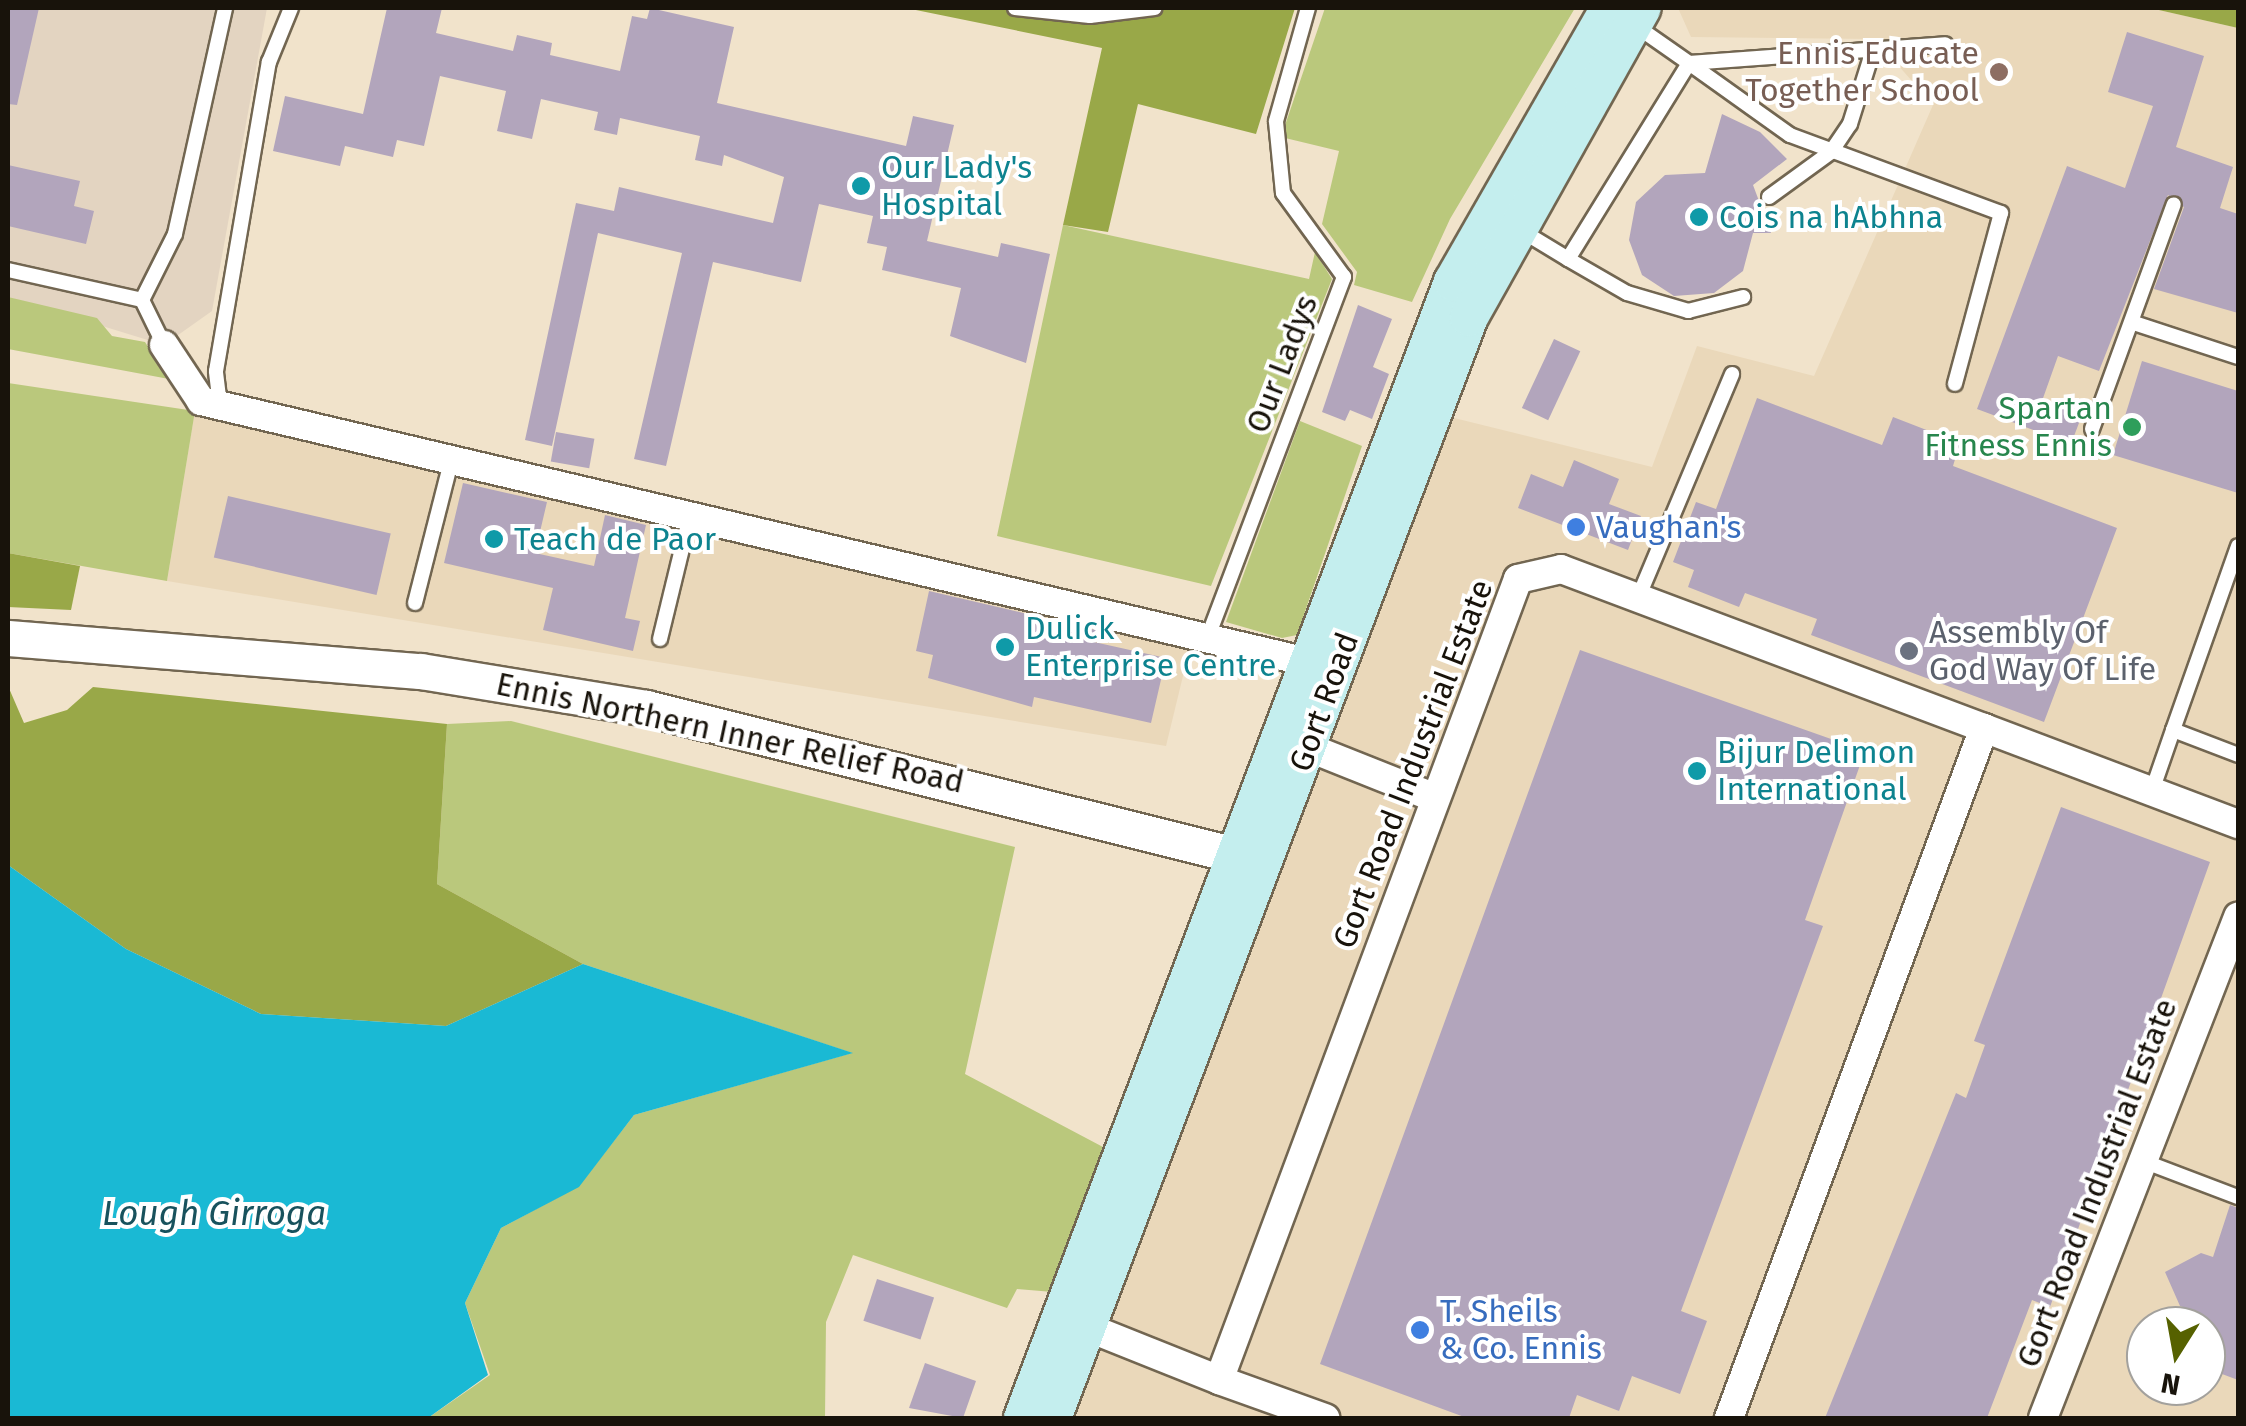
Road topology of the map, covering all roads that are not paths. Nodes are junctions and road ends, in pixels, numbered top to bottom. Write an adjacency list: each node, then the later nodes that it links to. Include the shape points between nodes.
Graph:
1 (225, 8): 17 (lane, via 176,234)
2 (291, 8): 23 (lane, via 266,81 216,371)
3 (1015, 8): 4 (lane, via 1090,16)
4 (1155, 8)
5 (1308, 8): 30 (lane, Our Ladys, via 1276,122 1283,193 1344,277)
6 (1624, 12): 9 (lane); 13 (main road, Gort Road)
7 (1945, 44): 8 (lane)
8 (1873, 50): 9 (lane); 10 (lane, via 1850,124)
9 (1689, 63): 10 (lane, via 1790,136); 14 (lane)
10 (1831, 152): 11 (lane); 22 (lane, via 2001,213)
11 (1769, 196)
12 (2174, 204): 18 (lane)
13 (1502, 220): 14 (lane); 33 (main road, Gort Road, via 1469,317)
14 (1568, 259): 16 (lane, via 1627,294 1688,311)
15 (8, 270): 17 (lane)
16 (1742, 298)
17 (142, 300): 19 (lane)
18 (2134, 323): 20 (lane); 24 (lane)
19 (164, 345): 23 (street, via 201,401)
20 (2238, 357)
21 (1732, 374): 28 (lane)
22 (1956, 384)
23 (220, 405): 25 (street)
24 (2092, 429)
25 (452, 456): 26 (street); 29 (lane)
26 (691, 512): 30 (street); 32 (lane)
27 (2238, 546): 36 (lane)
28 (1638, 598): 35 (street, Gort Road Industrial Estate); 42 (street, Gort Road Industrial Estate, via 1561,569 1518,579)
29 (415, 603)
30 (1209, 634): 33 (street)
31 (8, 638): 44 (street, Ennis Northern Inner Relief Road, via 421,671 646,708)
32 (660, 639)
33 (1322, 665): 34 (main road, Gort Road); 37 (main road, Gort Road)
34 (1322, 708): 37 (main road, Gort Road); 39 (street)
35 (1984, 728): 41 (street, Gort Road Industrial Estate); 53 (street)
36 (2172, 730): 38 (lane); 41 (lane)
37 (1293, 741): 39 (street); 40 (main road, Gort Road); 44 (main road, Gort Road)
38 (2238, 755)
39 (1346, 761): 40 (street); 42 (street)
40 (1293, 784): 44 (main road, Gort Road)
41 (2154, 785): 43 (street, Gort Road Industrial Estate)
42 (1435, 798): 49 (street, Gort Road Industrial Estate)
43 (2238, 824)
44 (1249, 858): 48 (main road, Gort Road)
45 (2238, 920): 46 (street, Gort Road Industrial Estate)
46 (2143, 1161): 47 (lane); 54 (street, Gort Road Industrial Estate)
47 (2238, 1196)
48 (1074, 1322): 49 (street); 50 (main road, Gort Road); 51 (main road, Gort Road)
49 (1220, 1380): 52 (street)
50 (1023, 1418)
51 (1052, 1418)
52 (1325, 1418)
53 (1729, 1418)
54 (2043, 1418)

